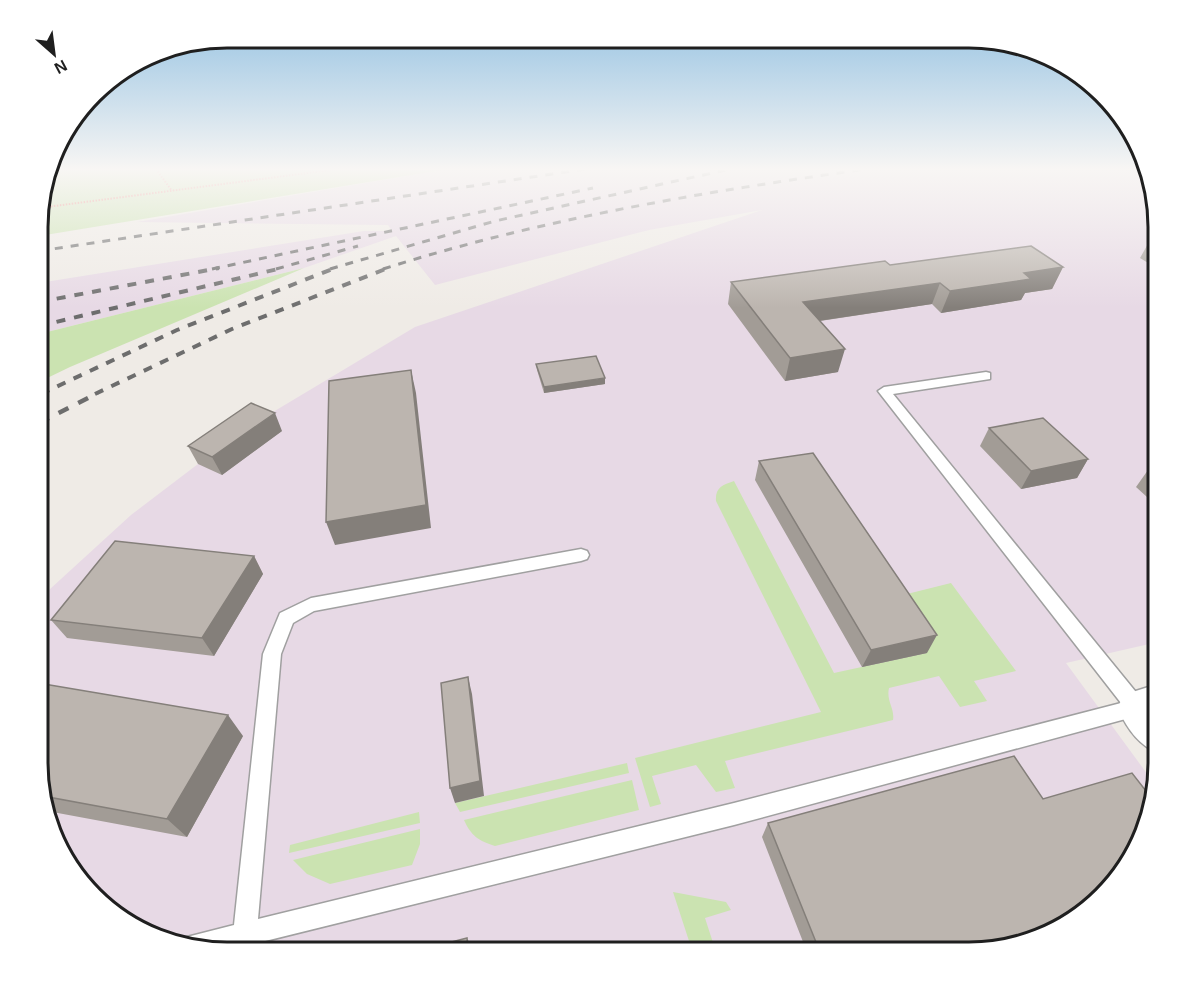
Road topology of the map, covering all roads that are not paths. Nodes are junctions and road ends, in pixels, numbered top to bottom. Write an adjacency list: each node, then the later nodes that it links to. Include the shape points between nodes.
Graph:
1 (986, 376): 3 (lane, via 884,391)
2 (581, 555): 5 (lane, via 311,605 286,618 272,654)
3 (1148, 711)
4 (1148, 716): 5 (lane)
5 (245, 934): 6 (lane)
6 (215, 942)

